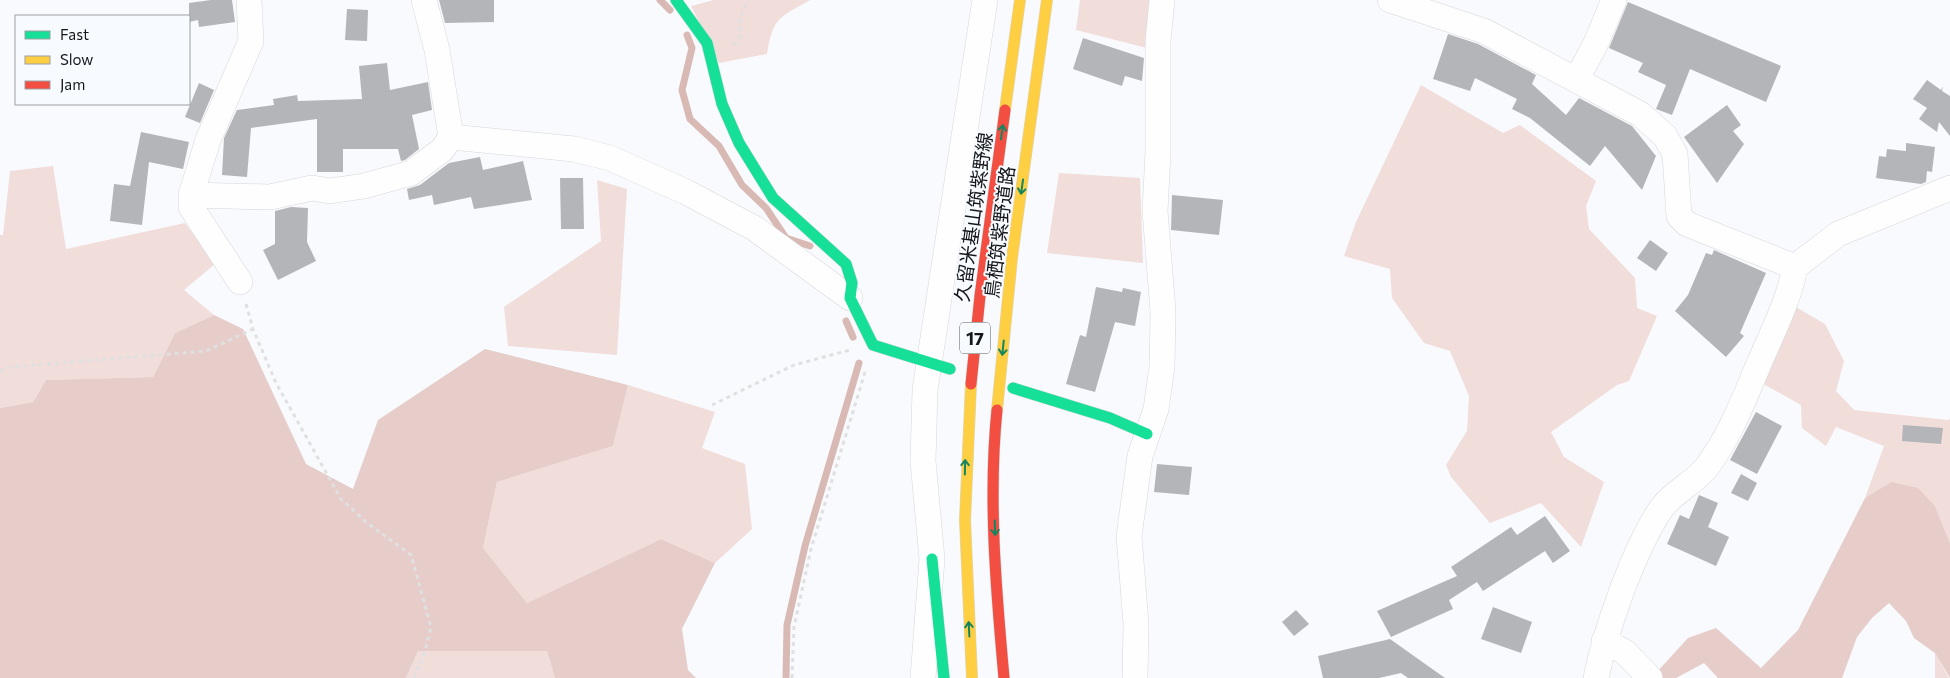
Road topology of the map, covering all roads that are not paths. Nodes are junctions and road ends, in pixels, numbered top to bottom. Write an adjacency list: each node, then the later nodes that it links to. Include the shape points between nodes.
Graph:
1 (249, 0): 15 (street, via 251,41 208,140)
2 (424, 0): 13 (street, via 437,50)
3 (676, 0): 18 (main road, via 707,43 722,104 740,143 773,198 846,264 852,283)
4 (985, 0): 19 (street)
5 (1020, 0): 26 (main road, 久留米基山筑紫野線 / 17, one-way to 5, via 964,550 965,452 974,341)
6 (1047, 0): 12 (main road, 鳥栖筑紫野道路 / 17)
7 (1057, 0): 12 (main road)
8 (1162, 0): 21 (street, via 1158,41 1155,211 1163,311 1162,358 1156,409)
9 (1390, 0): 11 (street, via 1484,31)
10 (1614, 0): 11 (street)
11 (1577, 78): 16 (street, via 1640,114 1665,136 1675,154 1680,216 1686,224)
12 (1031, 126): 27 (main road, 鳥栖筑紫野道路 / 17, one-way to 27, via 1012,258 993,451 997,600)
13 (451, 137): 15 (street, via 442,150 411,173 364,186 330,192 312,188 270,197); 18 (street, via 574,149 610,158 686,192 754,228)
14 (1950, 188): 16 (street, via 1838,234)
15 (191, 195): 17 (street, via 191,207)
16 (1795, 267): 23 (street, via 1790,292 1744,401 1704,470 1677,491 1657,514 1635,559)
17 (240, 282)
18 (850, 298): 19 (main road, via 873,344)
19 (939, 365): 22 (street, via 925,390 923,461)
20 (1012, 388): 21 (main road, via 1110,418)
21 (1147, 434): 28 (street, via 1140,456 1129,536 1136,624)
22 (932, 559): 24 (street); 25 (main road)
23 (1604, 641): 29 (street); 30 (street, via 1625,652)
24 (923, 678)
25 (944, 678)
26 (972, 678)
27 (1004, 678)
28 (1135, 678)
29 (1596, 678)
30 (1650, 678)

